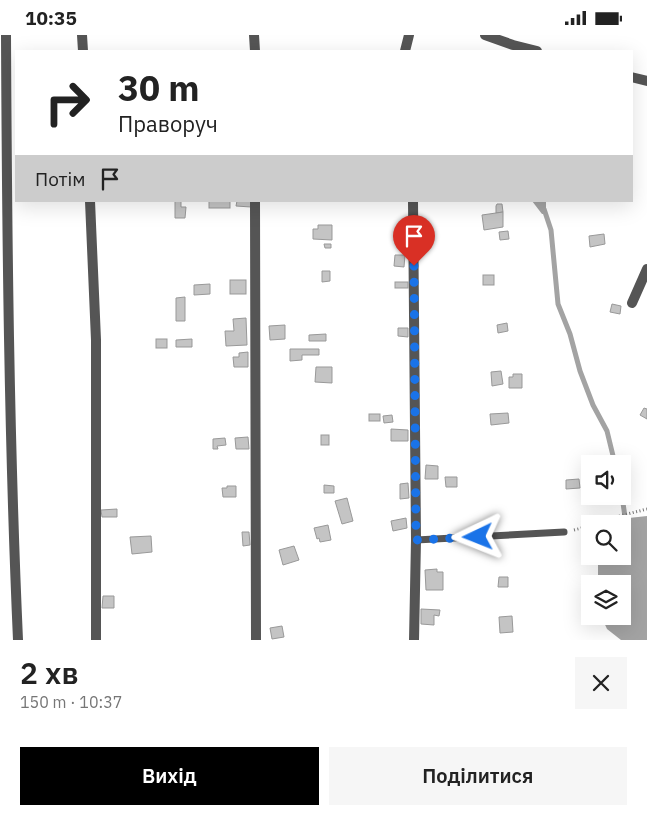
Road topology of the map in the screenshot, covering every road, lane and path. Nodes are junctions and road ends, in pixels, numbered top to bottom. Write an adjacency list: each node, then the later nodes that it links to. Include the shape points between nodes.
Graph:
1 (6, 35): 22 (street, via 7,277)
2 (82, 35): 6 (street)
3 (254, 35): 7 (street)
4 (409, 35): 8 (street)
5 (485, 35): 9 (street)
6 (83, 50)
7 (255, 50)
8 (405, 50)
9 (534, 50)
10 (633, 78): 11 (street)
11 (647, 81)
12 (90, 202): 23 (street, via 96,340)
13 (255, 202): 24 (street)
14 (413, 202): 21 (street)
15 (647, 269): 16 (street)
16 (632, 303)
17 (647, 509): 18 (path)
18 (624, 515)
19 (581, 529): 20 (path)
20 (564, 531): 21 (lane)
21 (416, 540): 25 (street)
22 (18, 640)
23 (96, 640)
24 (256, 640)
25 (414, 640)

